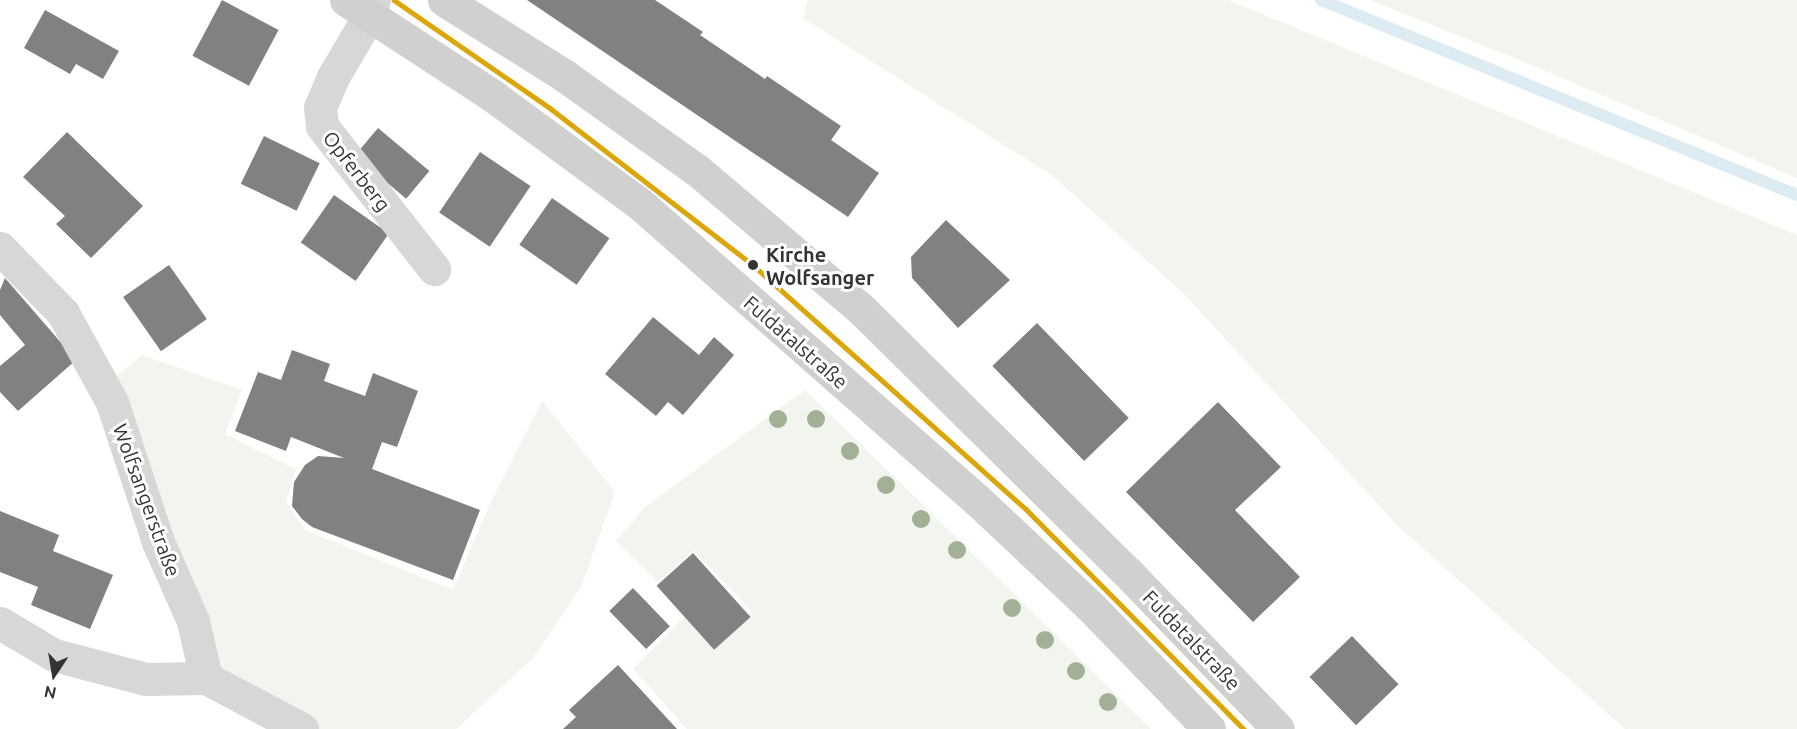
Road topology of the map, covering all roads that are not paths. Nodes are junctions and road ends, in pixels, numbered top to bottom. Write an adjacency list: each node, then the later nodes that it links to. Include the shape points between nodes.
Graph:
1 (444, 0): 9 (main road, Fuldatalstraße, via 565,76 697,170 860,308 1128,573)
2 (363, 5): 4 (street, Opferberg, via 320,107 322,126); 8 (main road, Fuldatalstraße, via 640,204 976,499 1090,606)
3 (0, 248): 6 (street, Wolfsangerstraße, via 63,313 112,402 158,542 193,621)
4 (434, 269)
5 (0, 623): 6 (street, via 54,655 146,679)
6 (206, 678): 7 (street)
7 (302, 729)
8 (1209, 729)
9 (1278, 729)

